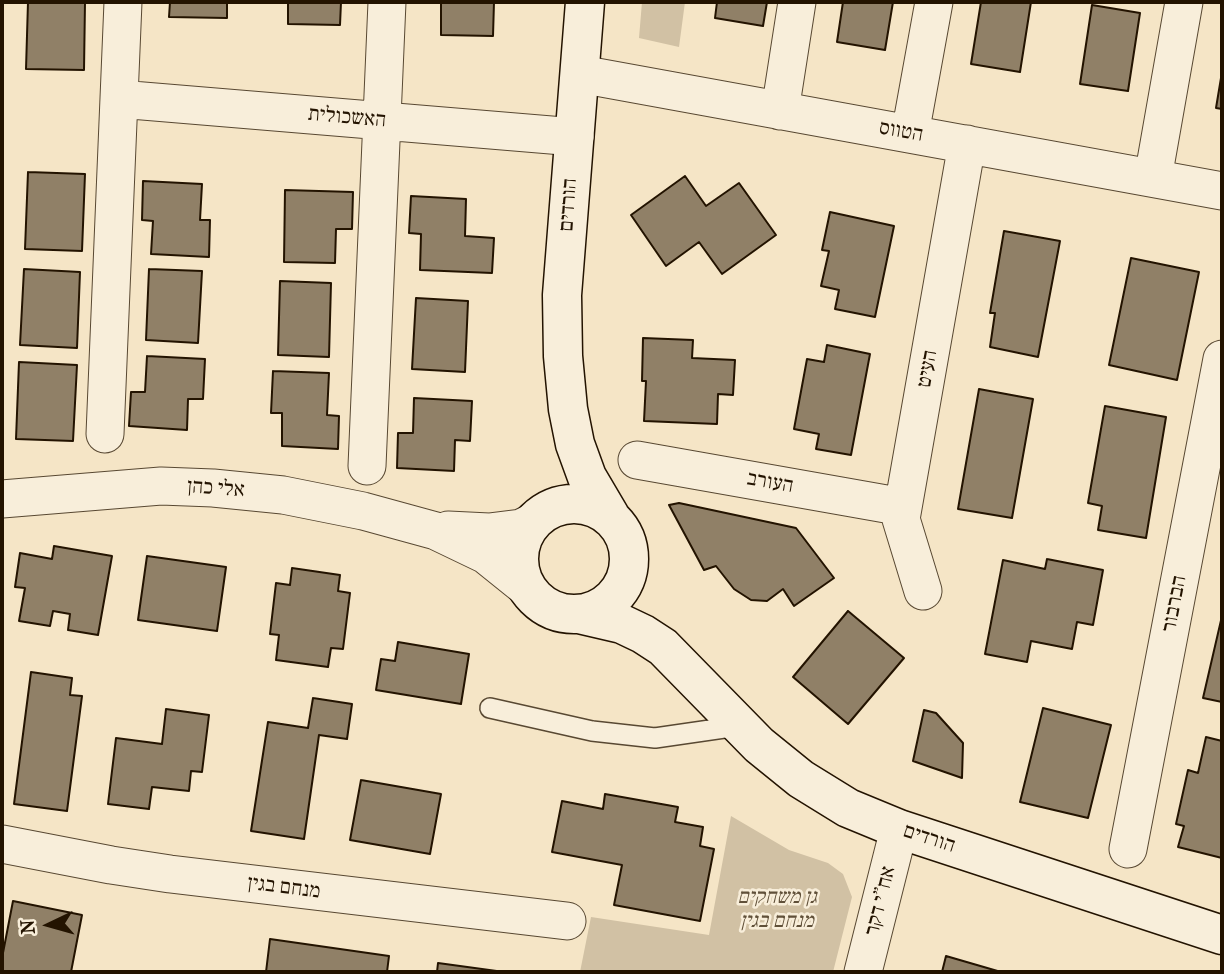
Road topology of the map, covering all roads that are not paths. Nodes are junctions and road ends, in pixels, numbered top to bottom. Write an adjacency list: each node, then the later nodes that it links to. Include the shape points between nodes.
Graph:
1 (123, 2): 8 (street)
2 (387, 2): 10 (street)
3 (585, 2): 7 (street, הורדים)
4 (797, 2): 9 (street)
5 (934, 2): 11 (street)
6 (1184, 2): 14 (street)
7 (580, 74): 9 (street, הטווס); 12 (street, הורדים)
8 (119, 99): 10 (street, האשכולית); 18 (street)
9 (780, 111): 11 (street, הטווס)
10 (382, 121): 12 (street, האשכולית); 20 (street)
11 (910, 134): 13 (street, הטווס)
12 (575, 137): 17 (street, הורדים, via 562,295)
13 (967, 144): 14 (street, הטווס); 22 (street, העיט)
14 (1153, 178): 15 (street, הטווס)
15 (1222, 191)
16 (1222, 359): 35 (street, הברבור)
17 (568, 409): 23 (street, הורדים, via 587,477); 24 (street, הורדים, via 559,465)
18 (105, 434)
19 (637, 460): 22 (street, העורב)
20 (368, 466)
21 (2, 499): 25 (street, אלי כהן, via 142,487 213,488 283,495)
22 (903, 507): 28 (street, העיט, via 901,519)
23 (610, 516): 24 (street, via 587,504 569,503 552,507); 26 (street, via 625,536)
24 (534, 520): 25 (street, אלי כהן, via 521,528 489,533); 27 (street, via 519,554)
25 (426, 527): 27 (street, אלי כהן, via 485,555)
26 (630, 562): 29 (street, via 622,587 610,600); 30 (street, הורדים, via 648,614)
27 (527, 588): 29 (street, via 545,606)
28 (923, 591)
29 (579, 614): 30 (street, הורדים, via 633,629 663,647)
30 (679, 664): 32 (street, הורדים)
31 (490, 708): 32 (lane, via 592,731 655,737)
32 (738, 726): 33 (street, הורדים, via 813,787 848,808)
33 (899, 829): 37 (street, הורדים); 38 (street, אח"י דקר)
34 (2, 844): 36 (street, מנחם בגין, via 170,874)
35 (1128, 849)
36 (567, 921)
37 (1222, 935)
38 (863, 972)

